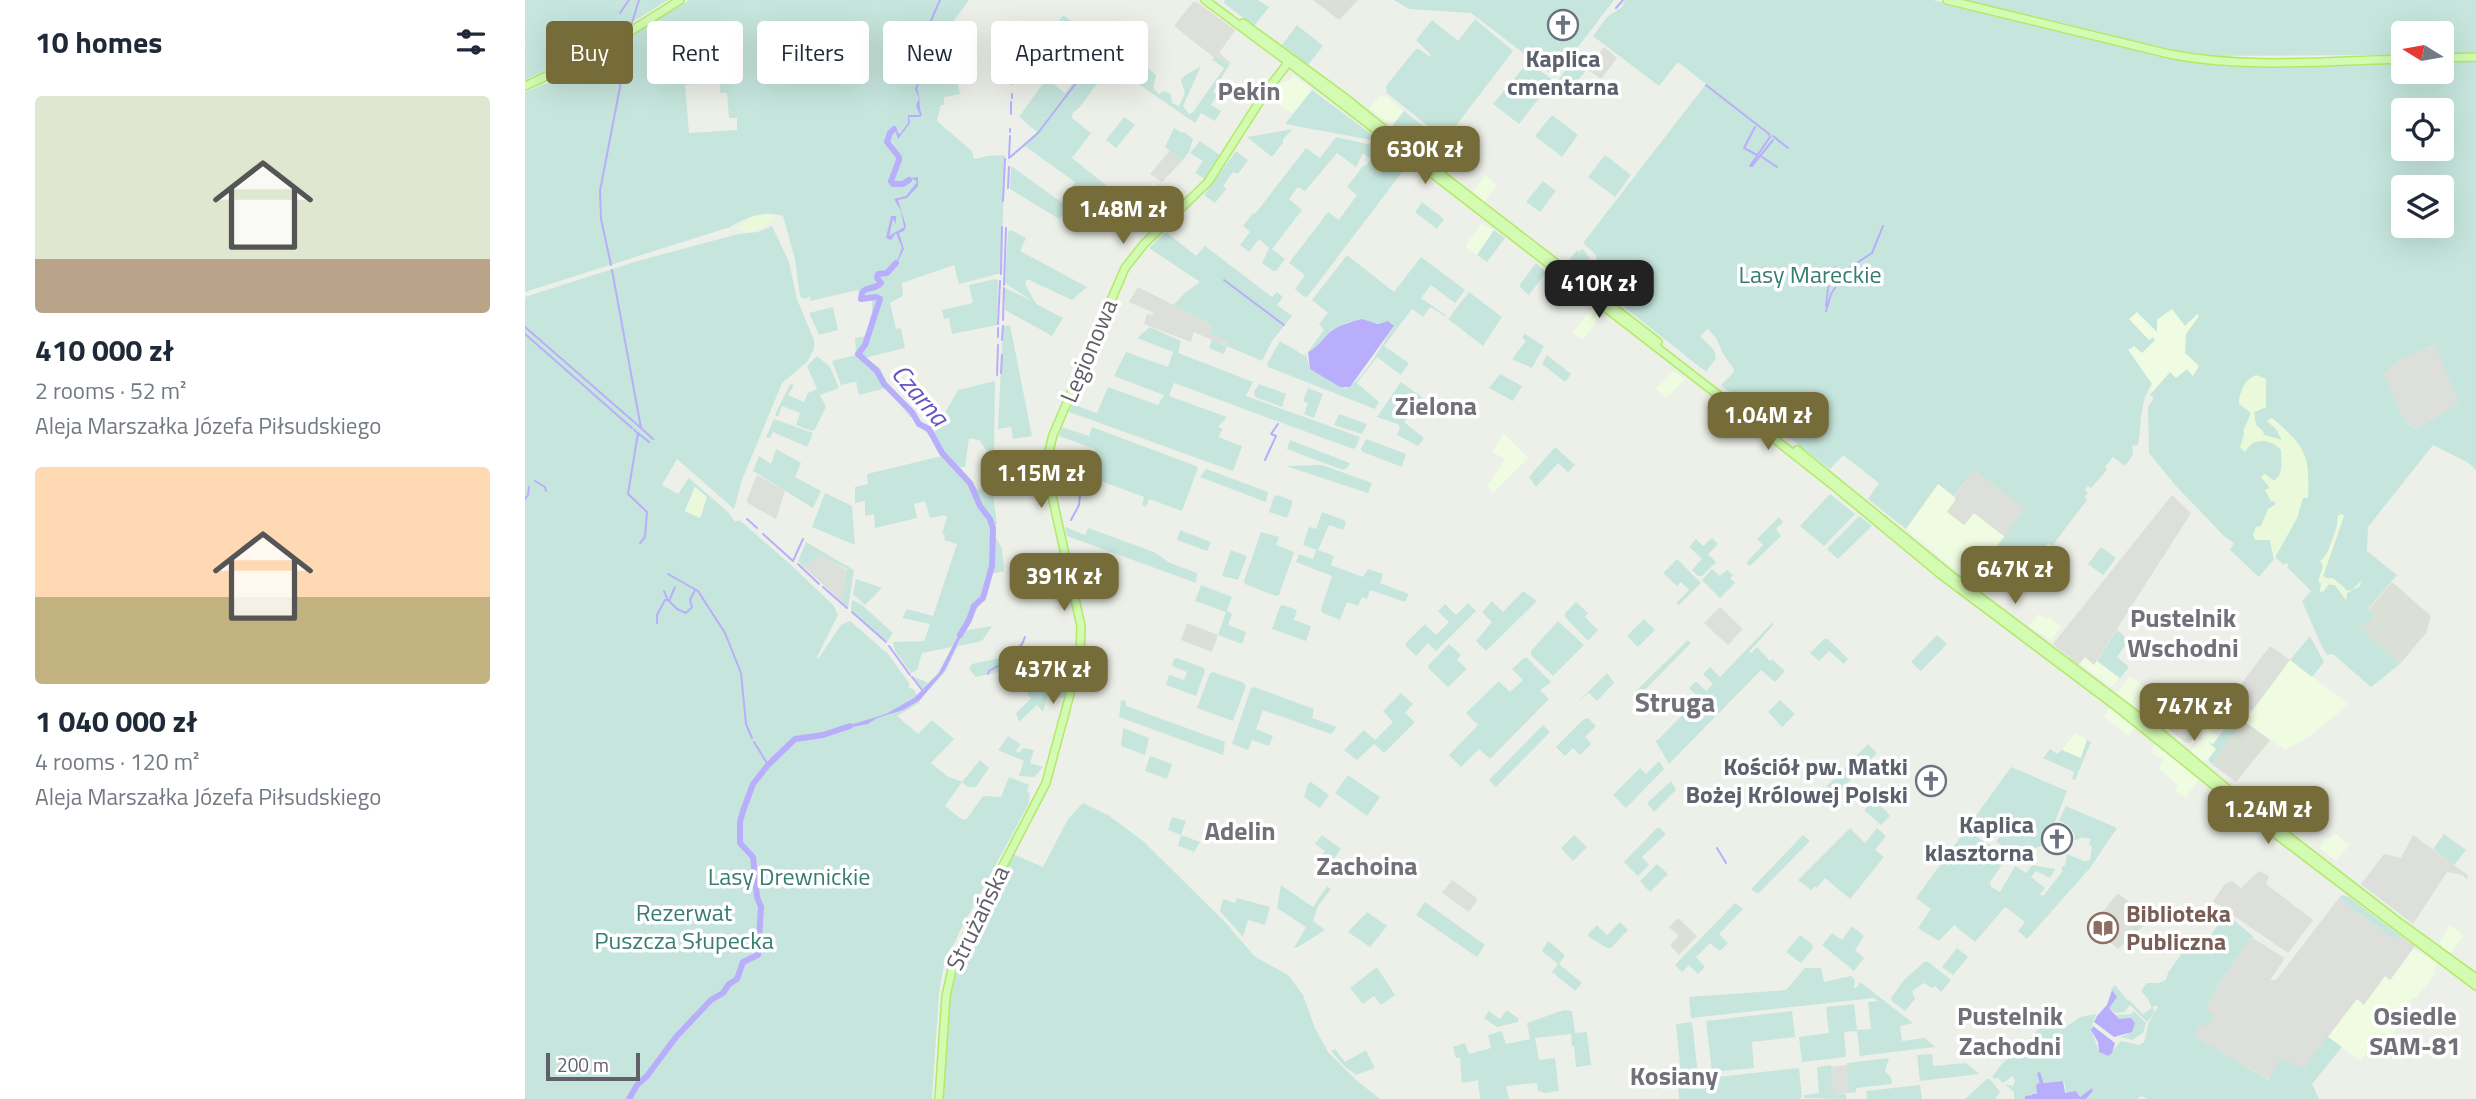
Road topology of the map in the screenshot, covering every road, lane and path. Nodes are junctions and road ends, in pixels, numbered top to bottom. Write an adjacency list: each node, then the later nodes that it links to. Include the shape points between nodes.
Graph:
1 (680, 0): 9 (main road, via 596,53)
2 (1205, 0): 6 (main road)
3 (1212, 0): 6 (main road)
4 (1947, 0): 8 (main road, via 2204,60)
5 (2476, 57): 7 (main road)
6 (1289, 58): 10 (main road, Legionowa, via 1280,65 1208,181 1125,268 1053,435 1048,478 1082,644); 11 (main road, via 2395,920); 12 (main road, via 1834,485 1940,574)
7 (2454, 58)
8 (2391, 59)
9 (525, 86)
10 (1043, 788): 13 (main road, Strużańska, via 954,960 946,996)
11 (2476, 978)
12 (2476, 986)
13 (939, 1099)

